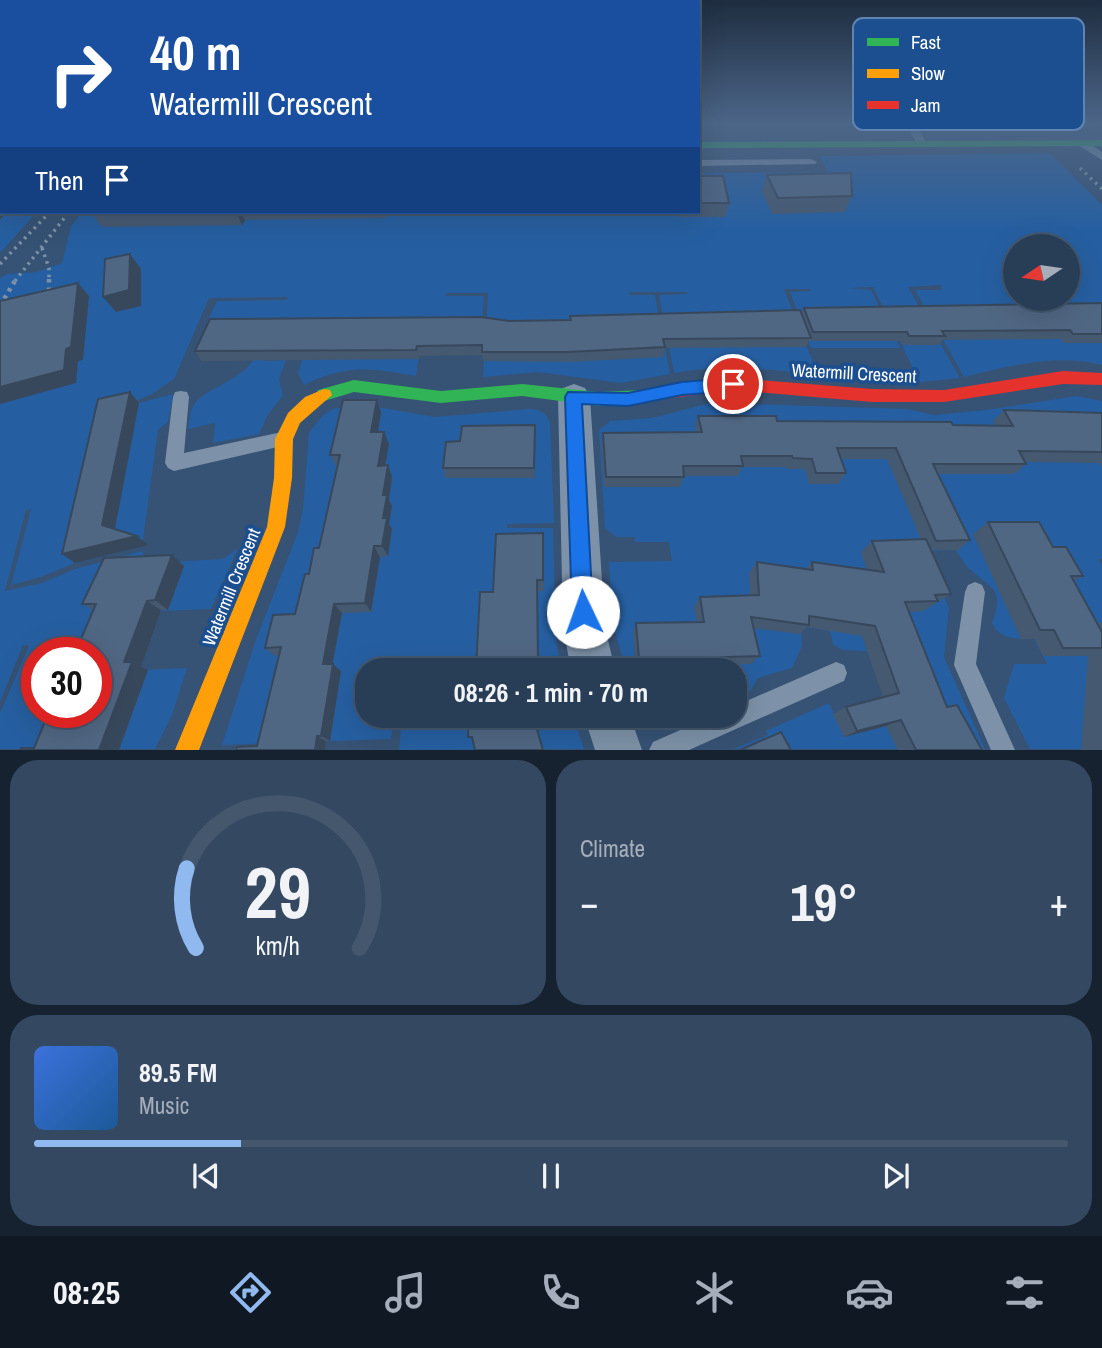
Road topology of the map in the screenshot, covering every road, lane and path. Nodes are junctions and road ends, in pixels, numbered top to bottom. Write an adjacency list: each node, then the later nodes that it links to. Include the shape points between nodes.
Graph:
1 (792, 159): 2 (lane)
2 (794, 162): 3 (lane); 4 (lane)
3 (811, 162)
4 (700, 163)
5 (1075, 163): 6 (path)
6 (1102, 190)
7 (48, 214): 10 (path)
8 (67, 214): 9 (path)
9 (42, 247): 11 (path, via 49,268 49,292); 12 (path)
10 (0, 264)
11 (59, 290)
12 (0, 306)
13 (1102, 379): 15 (street, Watermill Crescent, via 1052,378 943,396 733,384 628,399)
14 (181, 397): 16 (lane, via 174,463)
15 (574, 397): 16 (street, Watermill Crescent, via 522,390 441,397 354,386 311,402 294,418); 18 (street, via 583,617)
16 (284, 439): 21 (street, Watermill Crescent, via 276,527)
17 (975, 592): 24 (lane, via 965,665)
18 (591, 658)
19 (836, 673): 23 (lane)
20 (611, 728): 22 (street)
21 (187, 750)
22 (619, 750)
23 (661, 750)
24 (1003, 750)

